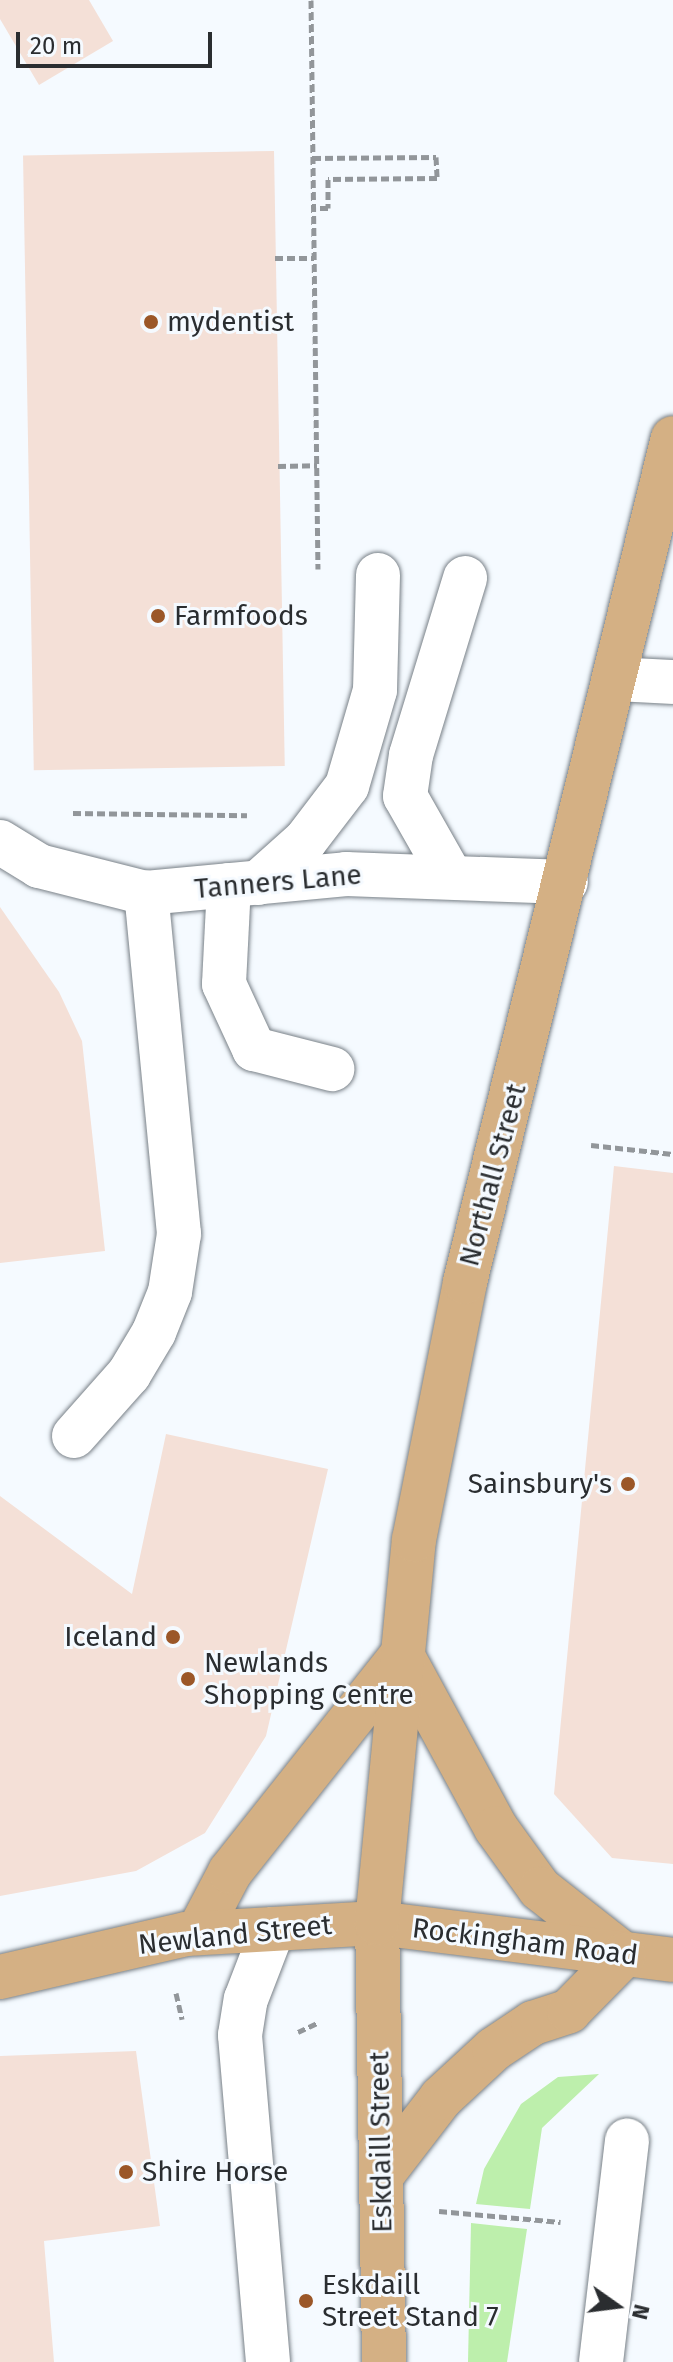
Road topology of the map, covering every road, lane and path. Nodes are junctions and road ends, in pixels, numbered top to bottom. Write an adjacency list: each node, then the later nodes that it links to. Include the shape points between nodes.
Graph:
1 (311, 0): 2 (path)
2 (313, 158): 3 (path); 3 (path, via 436,157 437,178 328,179 328,208)
3 (313, 208): 5 (path)
4 (275, 258): 5 (path)
5 (314, 258): 7 (path)
6 (673, 438): 12 (main road, Northall Street)
7 (317, 465): 8 (path); 9 (path)
8 (278, 466)
9 (318, 572)
10 (378, 575): 19 (street, via 375,690 347,786 305,841)
11 (465, 578): 17 (street, via 411,755 405,796)
12 (615, 679): 13 (street); 18 (main road, Northall Street)
13 (673, 682)
14 (67, 814): 15 (path)
15 (251, 815)
16 (0, 842): 20 (street, Tanners Lane, via 39,866)
17 (451, 877): 18 (street, Tanners Lane); 19 (street, Tanners Lane, via 346,874)
18 (566, 882): 25 (main road, Northall Street, via 465,1282 414,1540)
19 (244, 884): 20 (street, Tanners Lane); 21 (street, via 224,984 254,1049)
20 (146, 893): 24 (street, via 179,1234 170,1292 154,1332 129,1374)
21 (332, 1069)
22 (591, 1145): 23 (path)
23 (673, 1154)
24 (74, 1436)
25 (402, 1655): 26 (main road, Northall Street); 28 (main road, via 230,1872); 29 (main road, via 496,1828 540,1889)
26 (377, 1923): 27 (main road, Newland Street); 29 (main road, Rockingham Road); 35 (main road, Eskdaill Street)
27 (273, 1929): 28 (main road, Newland Street); 38 (street, via 246,1999 240,2035)
28 (198, 1933): 31 (main road, Newland Street)
29 (624, 1955): 30 (main road, Rockingham Road); 35 (main road, via 569,2011 533,2023 494,2049 441,2098)
30 (673, 1960)
31 (0, 1977)
32 (172, 1978): 33 (path, via 182,2019)
33 (191, 2024)
34 (627, 2141): 37 (street)
35 (381, 2176): 39 (main road, Eskdaill Street)
36 (458, 2213): 37 (path)
37 (618, 2228): 40 (street)
38 (268, 2362)
39 (384, 2362)
40 (601, 2362)

